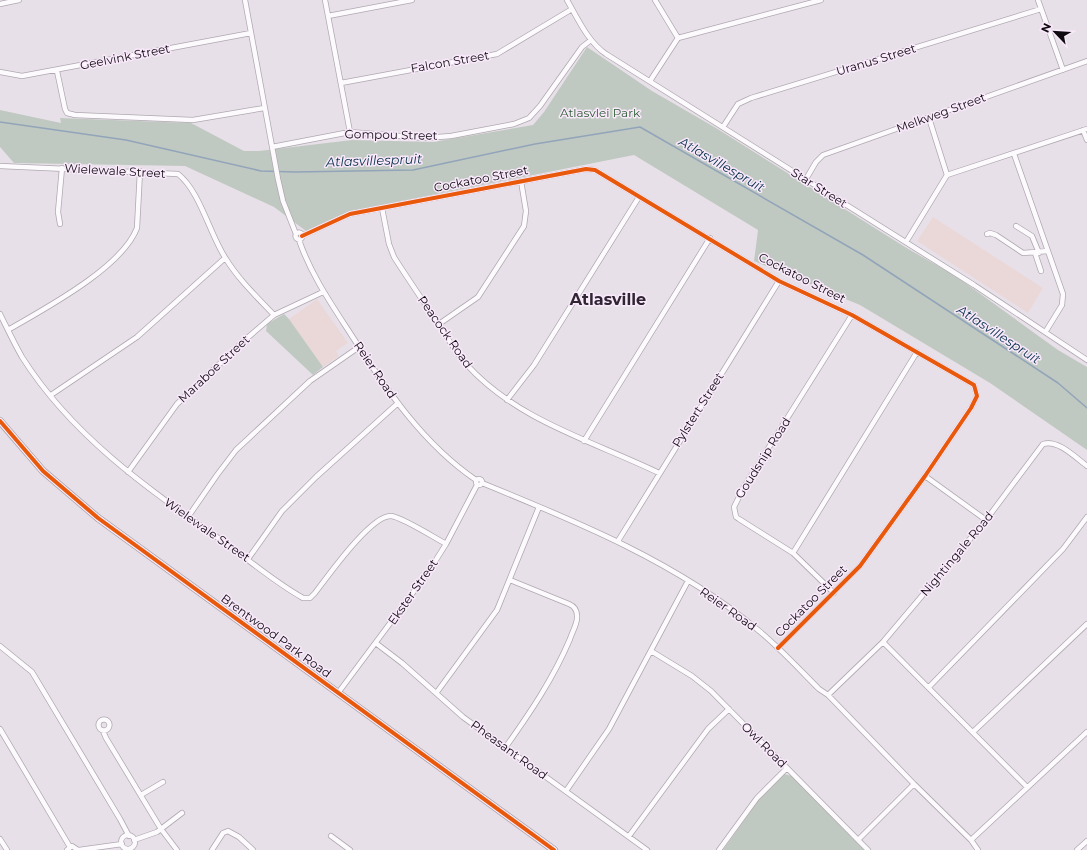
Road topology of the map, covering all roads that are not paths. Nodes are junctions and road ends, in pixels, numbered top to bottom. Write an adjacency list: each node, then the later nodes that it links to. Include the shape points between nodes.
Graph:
1 (19, 0): 9 (street)
2 (245, 0): 13 (street)
3 (324, 0): 12 (street)
4 (412, 0): 12 (street)
5 (567, 0): 10 (street, Star Street)
6 (655, 0): 14 (street)
7 (821, 0): 14 (street)
8 (1038, 0): 11 (street)
9 (0, 4)
10 (572, 9): 15 (street, Star Street); 21 (street, Falcon Street, via 497,54)
11 (1041, 9): 18 (street); 24 (street, Uranus Street, via 751,98 738,104)
12 (328, 16): 21 (street)
13 (251, 33): 17 (street, Geelvink Street); 22 (street)
14 (678, 38): 20 (street)
15 (591, 40): 20 (street, Star Street, via 600,50); 26 (street, Gompou Street, via 582,47 529,118 514,124 451,136 425,138)
16 (1087, 61): 18 (street, Melkweg Street)
17 (57, 70): 19 (street, Geelvink Street, via 22,76); 22 (street, via 65,109 67,113 75,115 193,120)
18 (1063, 70): 23 (street, Melkweg Street)
19 (0, 72)
20 (650, 82): 24 (street, Star Street)
21 (341, 83): 26 (street)
22 (264, 108): 28 (street)
23 (929, 118): 33 (street); 34 (street, Melkweg Street, via 823,155)
24 (723, 127): 34 (street, Star Street)
25 (1085, 130): 27 (street); 29 (street)
26 (350, 132): 28 (street, Gompou Street)
27 (1087, 140)
28 (272, 148): 41 (street, via 283,201 296,234 300,233)
29 (1014, 154): 33 (street); 44 (street)
30 (0, 166): 31 (street, Wielewale Street)
31 (62, 168): 32 (street, Wielewale Street); 38 (street, via 58,212)
32 (140, 171): 46 (street, Wielewale Street, via 178,174 184,179); 54 (street, via 137,228 134,237 94,276 63,298)
33 (948, 175): 43 (street)
34 (806, 179): 43 (street, Star Street)
35 (521, 181): 36 (street, Cockatoo Street, via 586,169 595,170); 37 (street, Cockatoo Street); 53 (street, via 526,211 524,226 478,298)
36 (639, 197): 42 (street, Cockatoo Street); 60 (street, via 534,365)
37 (382, 208): 41 (street, Cockatoo Street, via 350,214); 53 (street, Peacock Road, via 394,257)
38 (60, 224)
39 (1016, 226): 45 (street, via 1032,236)
40 (987, 234): 45 (street, via 996,235 1023,253)
41 (300, 238): 49 (street, Reier Road)
42 (710, 238): 48 (street, Cockatoo Street); 63 (street)
43 (906, 242): 55 (street, Star Street)
44 (1048, 251): 45 (street); 55 (street, via 1064,298)
45 (1037, 253): 47 (street)
46 (225, 258): 51 (street, Wielewale Street); 59 (street, via 137,338)
47 (1041, 271)
48 (779, 281): 52 (street, Cockatoo Street); 66 (street, Pylstert Street)
49 (323, 292): 51 (street, Maraboe Street); 56 (street, Reier Road)
50 (0, 314): 54 (street, Wielewale Street)
51 (274, 315): 65 (street, Maraboe Street, via 177,404)
52 (852, 315): 57 (street, Cockatoo Street); 75 (street, Goudsnip Road, via 734,504 734,513 738,519)
53 (439, 324): 60 (street, Peacock Road, via 467,365)
54 (8, 330): 59 (street, Wielewale Street, via 32,372)
55 (1046, 331): 58 (street, Star Street)
56 (359, 347): 61 (street, Reier Road); 70 (street, via 310,381 236,450)
57 (917, 352): 67 (street, Cockatoo Street, via 971,383 977,393 971,408); 75 (street)
58 (1087, 360)
59 (51, 395): 65 (street, Wielewale Street, via 103,452)
60 (507, 400): 63 (street, Peacock Road, via 528,414)
61 (398, 404): 68 (street, Reier Road, via 444,456); 76 (street, via 282,511)
62 (0, 421): 88 (street, Brentwood Park Road, via 43,471 92,514)
63 (584, 441): 66 (street, Peacock Road)
64 (1087, 466): 72 (street, Nightingale Road, via 1056,444 1044,444)
65 (128, 472): 70 (street, Wielewale Street)
66 (659, 473): 73 (street, Pylstert Street)
67 (925, 476): 72 (street); 79 (street, Cockatoo Street, via 860,566)
68 (478, 483): 69 (street, Reier Road); 74 (street, Ekster Street)
69 (540, 507): 73 (street, Reier Road); 77 (street)
70 (188, 517): 76 (street, Wielewale Street)
71 (1087, 517): 86 (street, via 1063,549)
72 (986, 520): 81 (street, Nightingale Road)
73 (618, 541): 78 (street, Reier Road)
74 (446, 544): 76 (street, Wielewale Street, via 395,517 381,518 341,558 310,598 303,598 292,592); 82 (street, Ekster Street)
75 (793, 553): 79 (street, Goudsnip Road)
76 (248, 559)
77 (510, 580): 87 (street, via 497,610); 95 (street, via 569,604 575,608 578,615 562,657 546,688)
78 (688, 581): 84 (street, Reier Road, via 738,614); 85 (street)
79 (834, 593): 84 (street, Cockatoo Street)
80 (1087, 624): 93 (street)
81 (882, 642): 86 (street); 89 (street, Nightingale Road)
82 (377, 644): 87 (street, Pheasant Road); 88 (street, Ekster Street)
83 (0, 646): 104 (street, via 32,672)
84 (778, 648): 89 (street, Reier Road)
85 (651, 651): 90 (street, Owl Road, via 692,676); 100 (street, via 600,744)
86 (929, 687): 93 (street)
87 (437, 692): 95 (street, Pheasant Road, via 463,717)
88 (338, 693): 121 (street, Brentwood Park Road)
89 (828, 695): 98 (street, Reier Road)
90 (729, 709): 96 (street, Owl Road); 106 (street, via 708,729)
91 (0, 729): 113 (street)
92 (103, 731): 101 (street)
93 (973, 732): 99 (street)
94 (1087, 732): 99 (street)
95 (506, 748): 100 (street, Pheasant Road)
96 (787, 768): 109 (street, Owl Road); 123 (street, via 757,798)
97 (163, 782): 101 (street)
98 (914, 784): 109 (street); 110 (street, Reier Road)
99 (1027, 788): 110 (street)
100 (566, 791): 106 (street, Pheasant Road)
101 (141, 795): 103 (street)
102 (182, 812): 103 (street)
103 (161, 829): 108 (street); 117 (street)
104 (129, 836): 108 (street); 112 (street, via 123,838)
105 (331, 836): 120 (street)
106 (628, 836): 122 (street, Pheasant Road)
107 (0, 839): 115 (street)
108 (134, 840): 114 (street)
109 (858, 840): 124 (street, Owl Road)
110 (971, 840): 125 (street, Reier Road)
111 (1087, 841): 126 (street)
112 (122, 844): 114 (street); 116 (street)
113 (68, 848): 116 (street, via 76,847)
114 (130, 849)
115 (7, 850)
116 (79, 850)
117 (177, 850)
118 (212, 850): 119 (street, via 223,833 228,831)
119 (253, 850)
120 (350, 850)
121 (554, 850)
122 (647, 850)
123 (719, 850)
124 (868, 850)
125 (978, 850)
126 (1077, 850)

